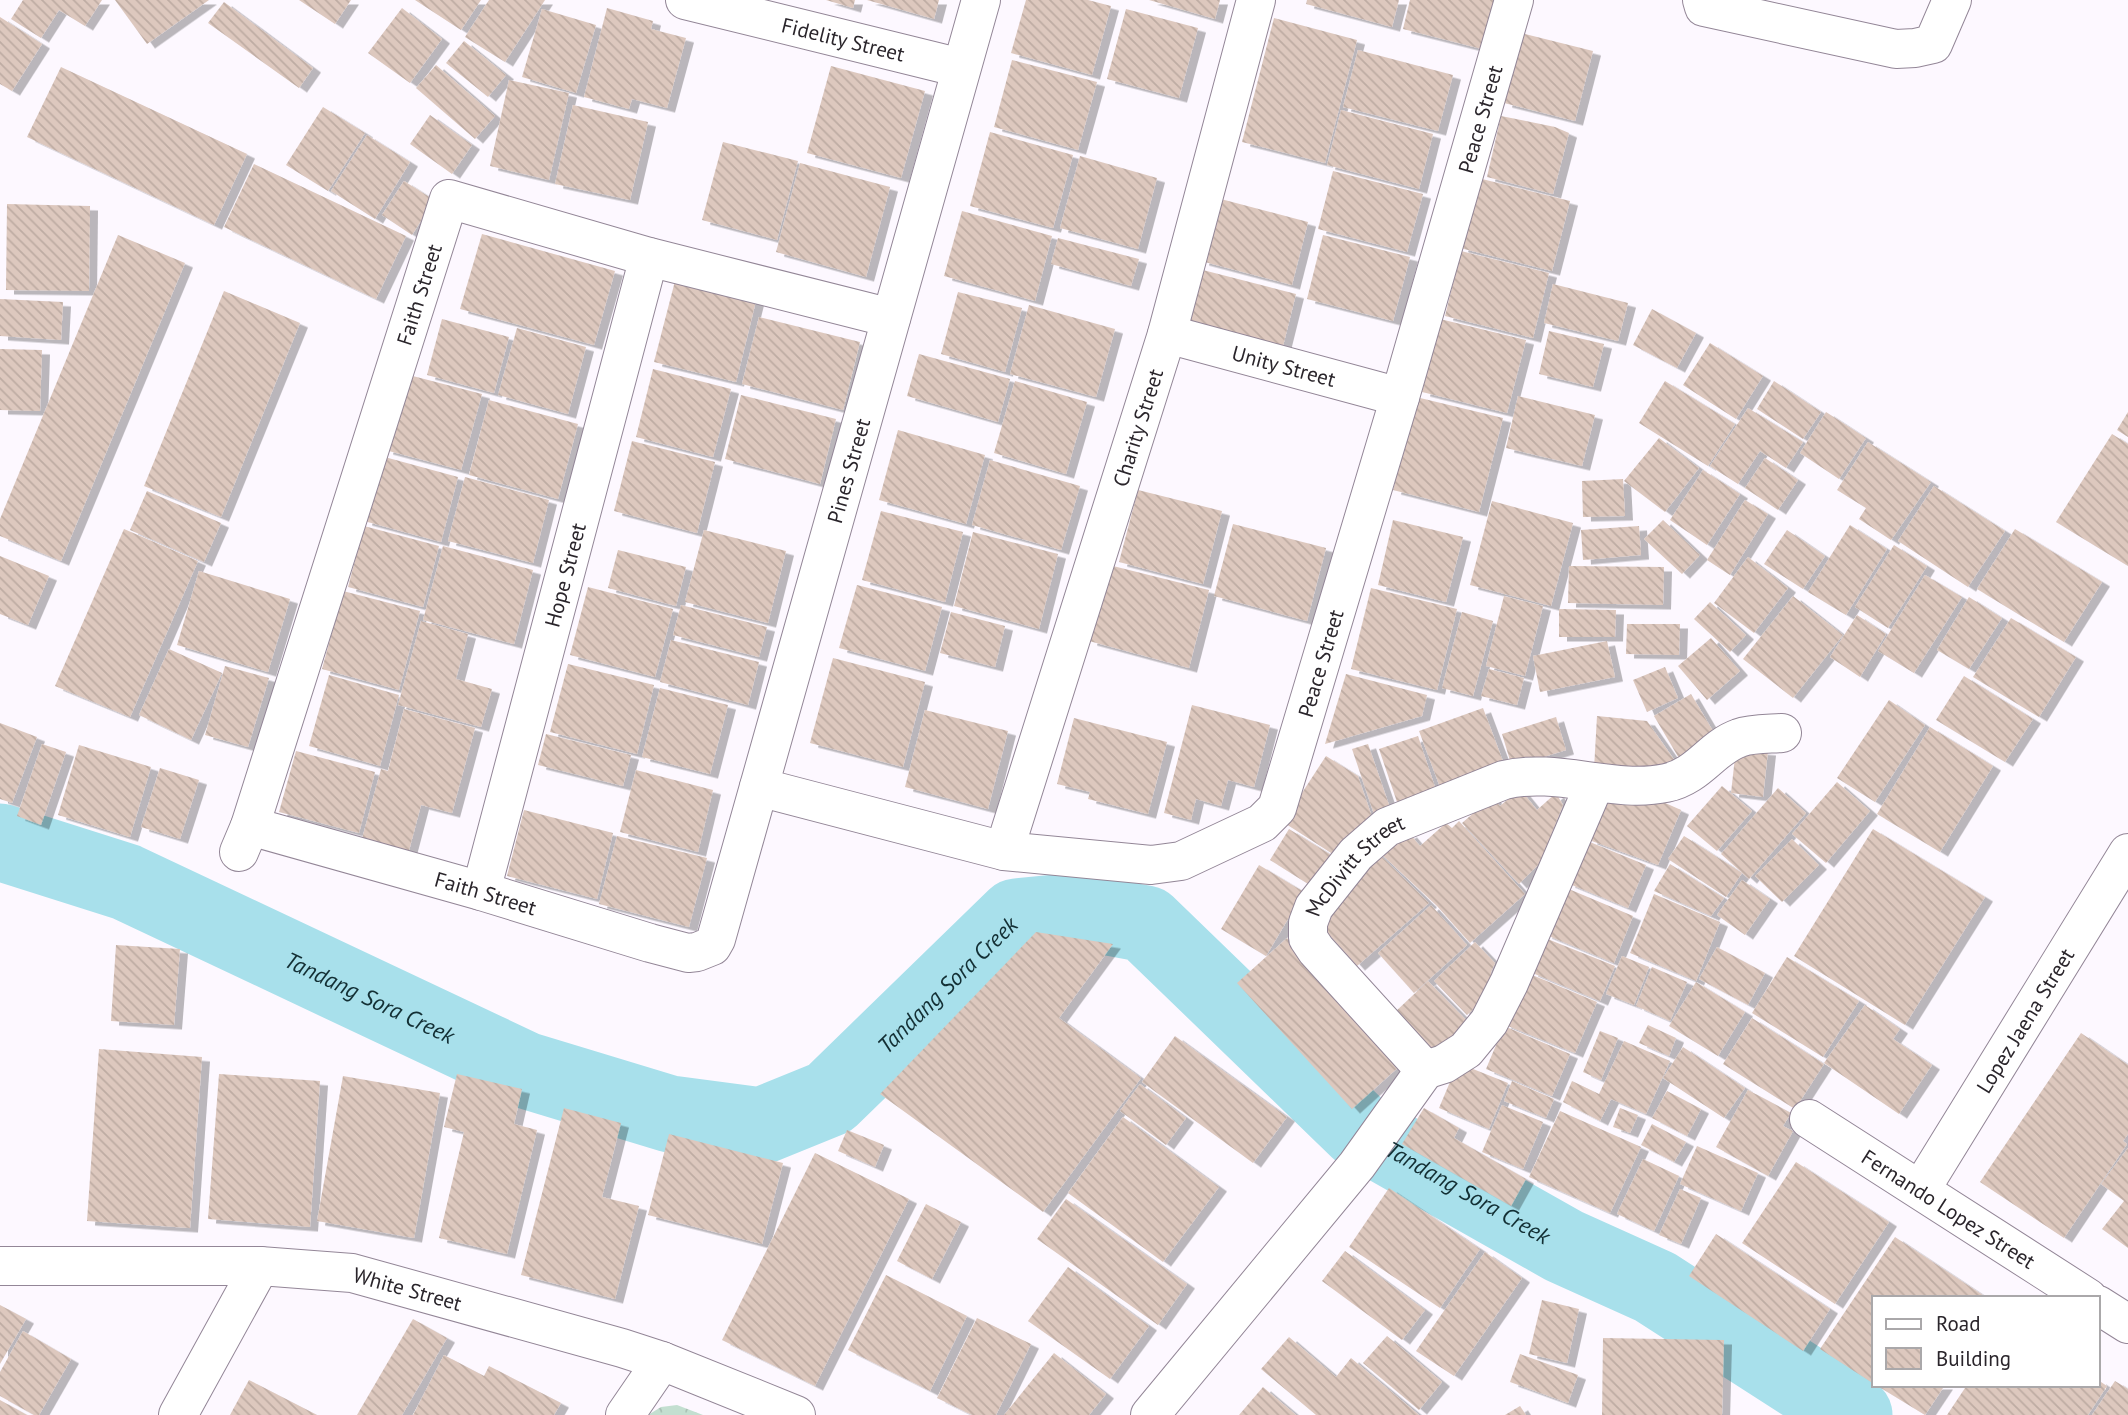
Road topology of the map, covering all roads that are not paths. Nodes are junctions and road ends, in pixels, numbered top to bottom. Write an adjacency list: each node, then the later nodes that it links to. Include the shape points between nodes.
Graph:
1 (685, 0): 7 (street, Fidelity Street)
2 (981, 0): 7 (street, Pines Street)
3 (1255, 0): 10 (street, Charity Street)
4 (1514, 0): 11 (street, Peace Street)
5 (1702, 0): 6 (street, via 1704,7 1896,49 1933,44)
6 (1952, 0)
7 (961, 68): 9 (street, Pines Street)
8 (649, 257): 9 (street, Faith Street); 17 (street, Hope Street); 17 (street, Faith Street, via 449,199 244,839)
9 (891, 318): 14 (street, Pines Street)
10 (1167, 334): 11 (street, Unity Street); 15 (street, Charity Street)
11 (1400, 397): 15 (street, Peace Street, via 1277,808 1262,823 1181,861 1151,865)
12 (1782, 733): 13 (street, McDivitt Street, via 1740,737 1693,773 1667,783)
13 (1595, 783): 19 (street, via 1489,1022 1466,1050); 19 (street, McDivitt Street, via 1518,776 1408,817 1369,841 1314,906 1308,938 1316,950)
14 (759, 787): 15 (street, Peace Street); 18 (street, Pines Street)
15 (1004, 851)
16 (2128, 853): 21 (street, Lopez Jaena Street)
17 (481, 891): 18 (street, Faith Street, via 688,953 712,946)
18 (716, 939)
19 (1425, 1069): 31 (street, via 1357,1165)
20 (1809, 1119): 21 (street, Fernando Lopez Street)
21 (1921, 1189): 24 (street, Fernando Lopez Street)
22 (0, 1266): 23 (street, White Street)
23 (260, 1266): 27 (street, White Street, via 352,1273); 28 (street)
24 (2085, 1296)
25 (2100, 1306): 26 (street)
26 (2128, 1324)
27 (662, 1361): 29 (street); 30 (street, White Street)
28 (178, 1415)
29 (625, 1415)
30 (796, 1415)
31 (1150, 1415)

